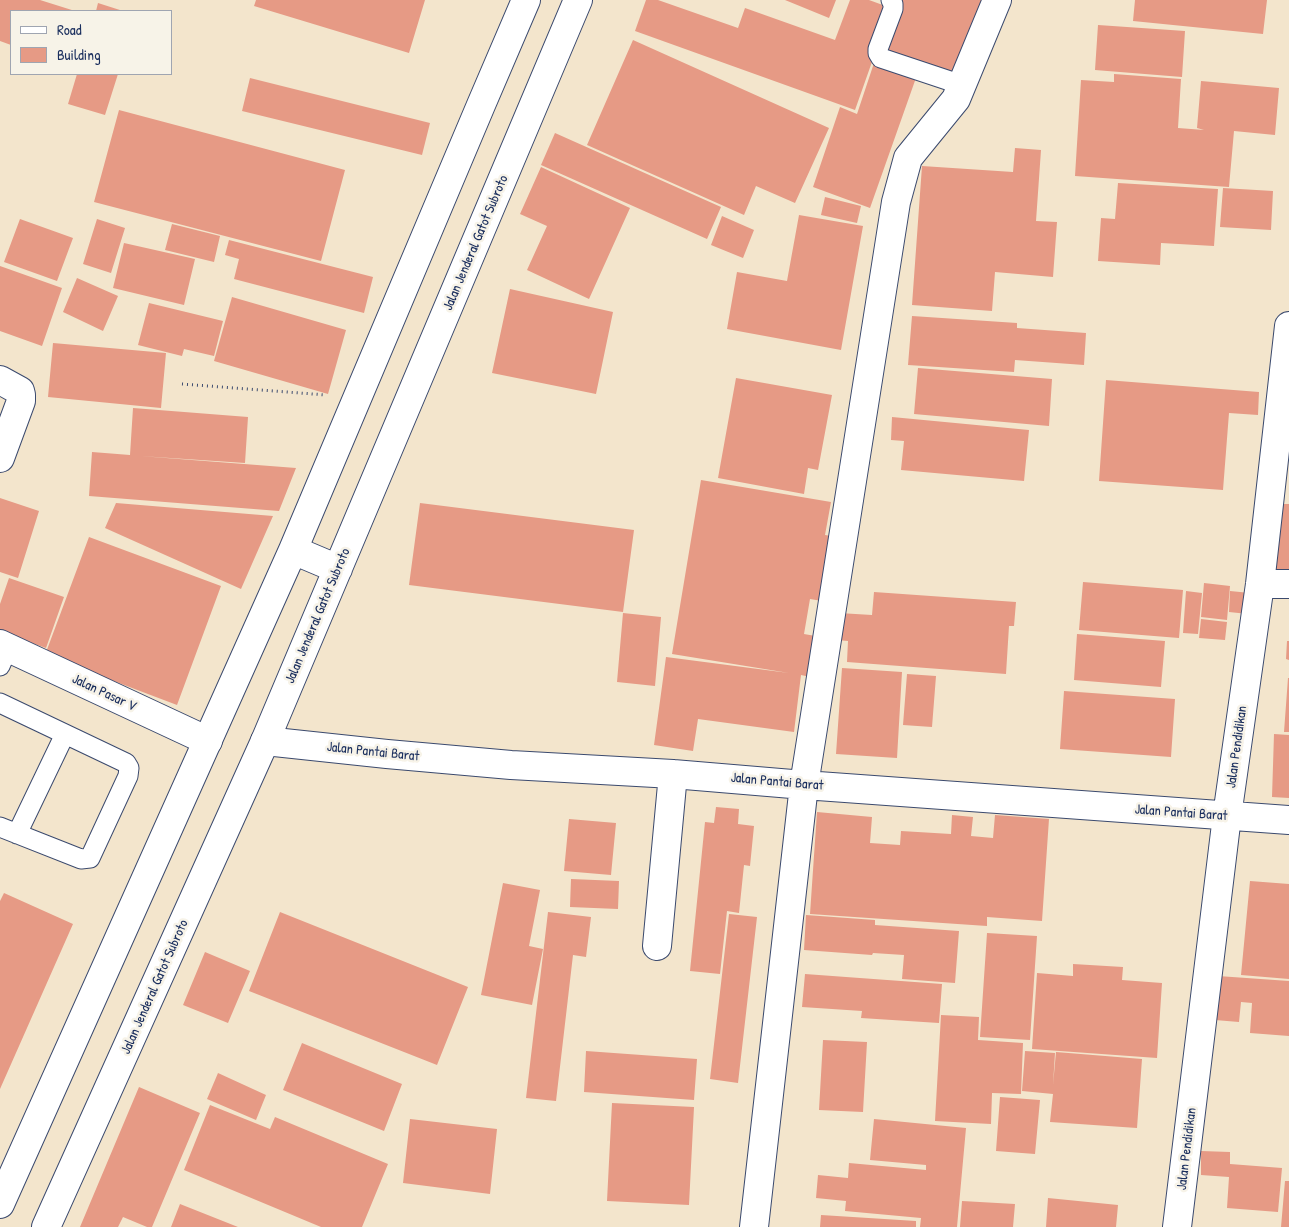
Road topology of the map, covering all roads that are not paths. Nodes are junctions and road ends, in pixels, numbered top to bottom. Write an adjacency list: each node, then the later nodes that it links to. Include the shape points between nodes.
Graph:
1 (526, 0): 9 (main road)
2 (578, 0): 10 (main road, Jalan Jenderal Gatot Subroto)
3 (890, 0): 5 (lane, via 893,9 878,50 881,58 956,83 960,82)
4 (997, 0): 5 (main road)
5 (984, 30): 19 (main road, via 956,99 908,158 896,202)
6 (1289, 326): 11 (main road, Jalan Pendidikan)
7 (0, 380): 8 (main road, via 22,395)
8 (0, 458)
9 (293, 550): 10 (main road); 16 (main road)
10 (338, 569): 17 (main road, Jalan Jenderal Gatot Subroto)
11 (1260, 584): 12 (main road); 20 (main road, Jalan Pendidikan)
12 (1289, 584)
13 (3, 653): 16 (main road, Jalan Pasar V)
14 (0, 703): 15 (lane)
15 (65, 734): 22 (lane); 22 (lane, via 126,763 129,768 90,858 81,860)
16 (208, 741): 24 (main road)
17 (266, 741): 18 (main road, Jalan Pantai Barat, via 511,765); 25 (main road, Jalan Jenderal Gatot Subroto)
18 (674, 774): 19 (main road, Jalan Pantai Barat); 23 (main road)
19 (804, 785): 20 (main road, Jalan Pantai Barat); 26 (main road)
20 (1227, 816): 21 (main road, Jalan Pantai Barat); 27 (main road, Jalan Pendidikan)
21 (1289, 820)
22 (9, 830)
23 (658, 946)
24 (0, 1204)
25 (46, 1227)
26 (754, 1227)
27 (1178, 1227)

